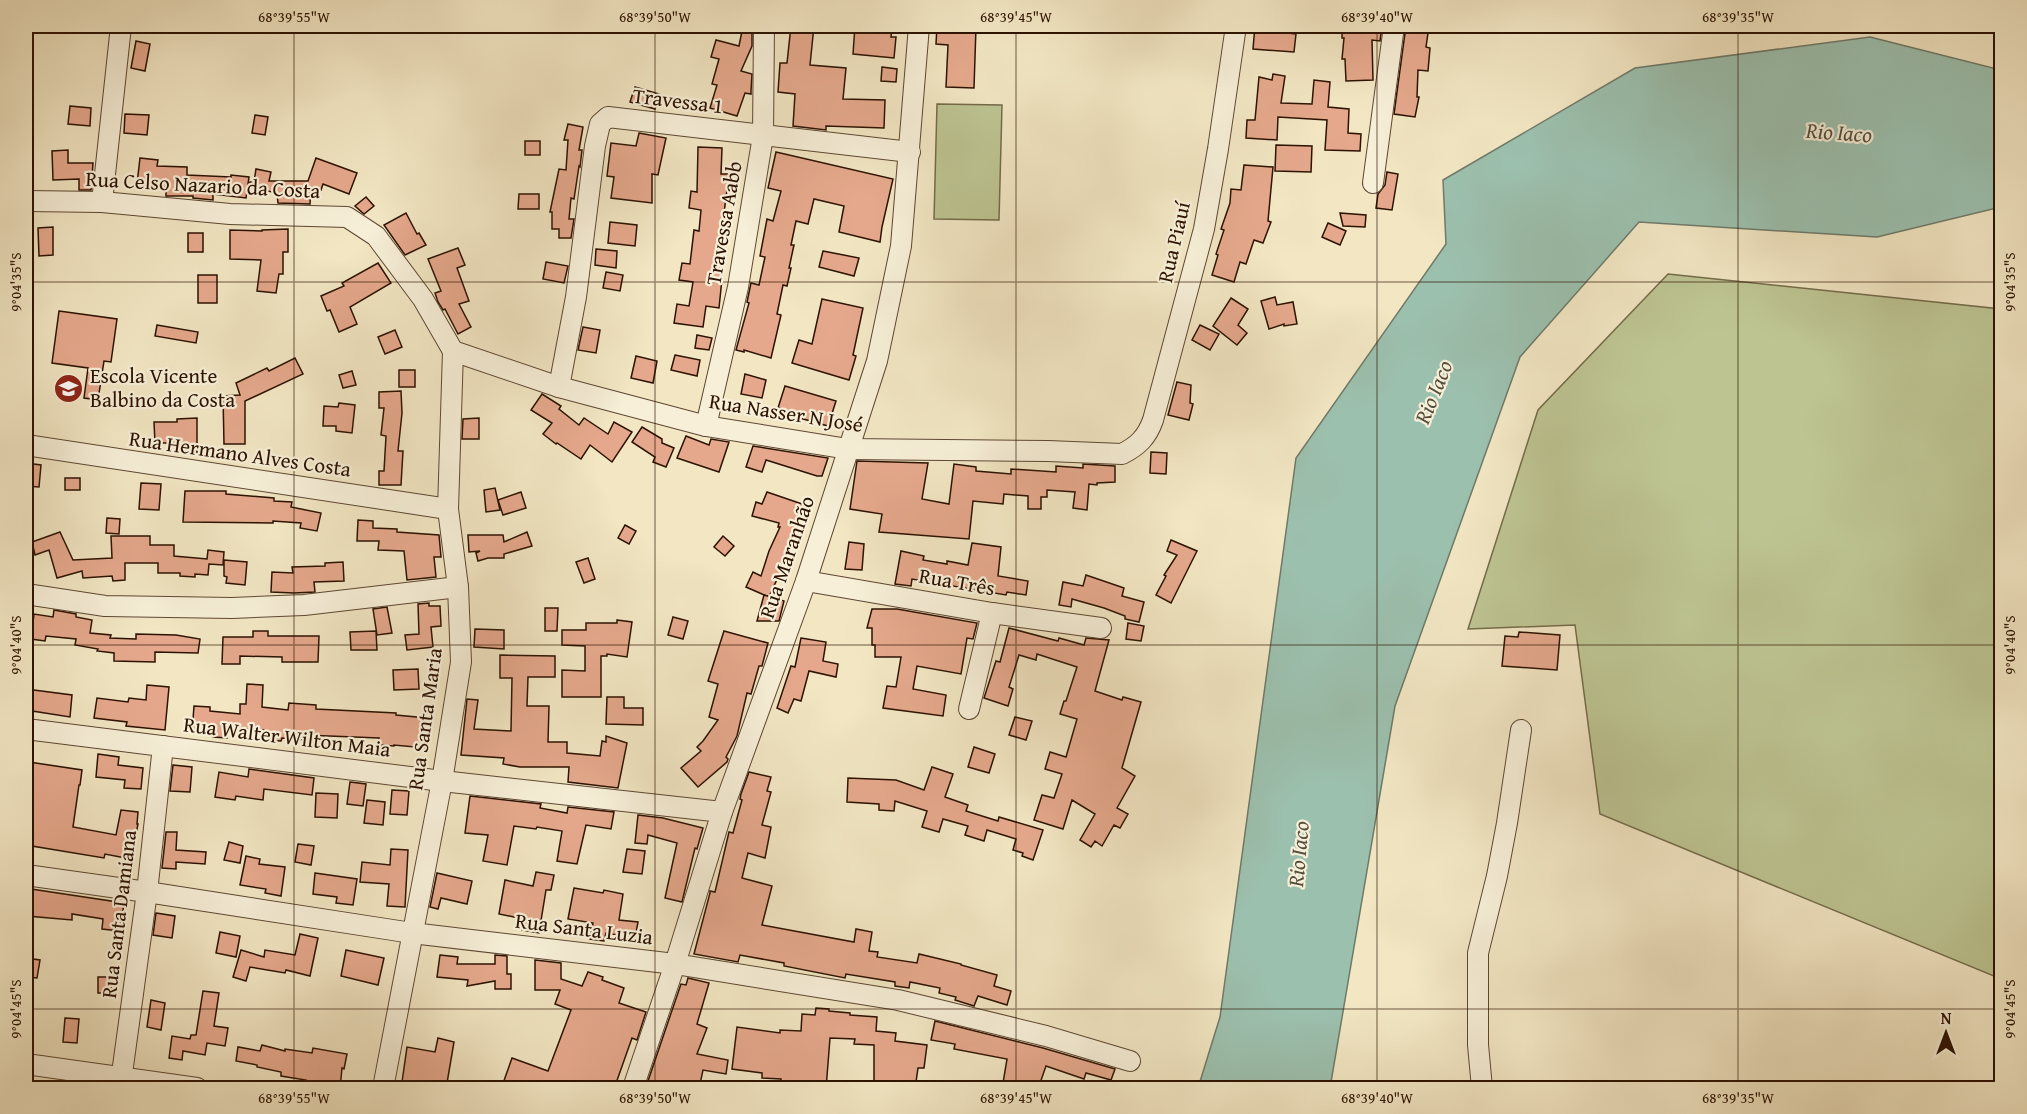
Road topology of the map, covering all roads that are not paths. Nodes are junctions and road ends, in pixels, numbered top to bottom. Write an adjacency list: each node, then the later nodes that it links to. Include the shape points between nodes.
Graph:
1 (121, 26): 10 (street)
2 (764, 26): 6 (street, Travessa Aabb)
3 (919, 26): 7 (street, Rua Maranhão)
4 (1236, 26): 16 (street, Rua Piauí, via 1204,229 1148,434)
5 (1395, 26): 8 (street)
6 (763, 136): 7 (street, Travessa 1); 12 (street, Travessa 1, via 608,117 600,124); 13 (street, Travessa Aabb, via 738,287)
7 (910, 152): 15 (street, Rua Maranhão, via 901,246 889,310)
8 (1373, 183)
9 (26, 201): 10 (street, Rua Celso Nazario da Costa)
10 (102, 202): 11 (street, Rua Celso Nazario da Costa, via 230,214 347,217 376,236 423,299)
11 (453, 351): 12 (street, Rua Nasser N José); 17 (street, Rua Santa Maria)
12 (559, 387): 13 (street, Rua Nasser N José)
13 (706, 426): 15 (street, Rua Nasser N José)
14 (26, 445): 17 (street, Rua Hermano Alves Costa)
15 (848, 449): 16 (street, Rua Nasser N José); 18 (street, Rua Maranhão)
16 (1122, 454)
17 (448, 509): 19 (street, Rua Santa Maria)
18 (806, 581): 21 (street, Rua Três); 28 (street, Rua Maranhão)
19 (458, 586): 20 (street, via 304,605 232,608 105,606); 27 (street, Rua Santa Maria, via 461,662)
20 (26, 594)
21 (992, 613): 22 (street, Rua Três); 23 (street)
22 (1101, 628)
23 (969, 709)
24 (26, 729): 26 (street, Rua Walter Wilton Maia)
25 (1521, 730): 39 (street, via 1497,876 1478,953)
26 (163, 746): 27 (street, Rua Walter Wilton Maia); 30 (street, Rua Santa Damiana)
27 (442, 781): 28 (street, Rua Walter Wilton Maia); 31 (street, Rua Santa Maria)
28 (722, 813): 32 (street, Rua Maranhão)
29 (26, 875): 30 (street, Rua Santa Luzia)
30 (147, 892): 31 (street, Rua Santa Luzia); 35 (street, Rua Santa Damiana)
31 (412, 933): 32 (street, Rua Santa Luzia); 37 (street, Rua Santa Maria)
32 (675, 964): 33 (street, Rua Santa Luzia, via 898,1000); 38 (street, Rua Maranhão)
33 (1130, 1061)
34 (26, 1064): 35 (street)
35 (121, 1083): 36 (street)
36 (196, 1089)
37 (383, 1089)
38 (633, 1089)
39 (1482, 1089)

